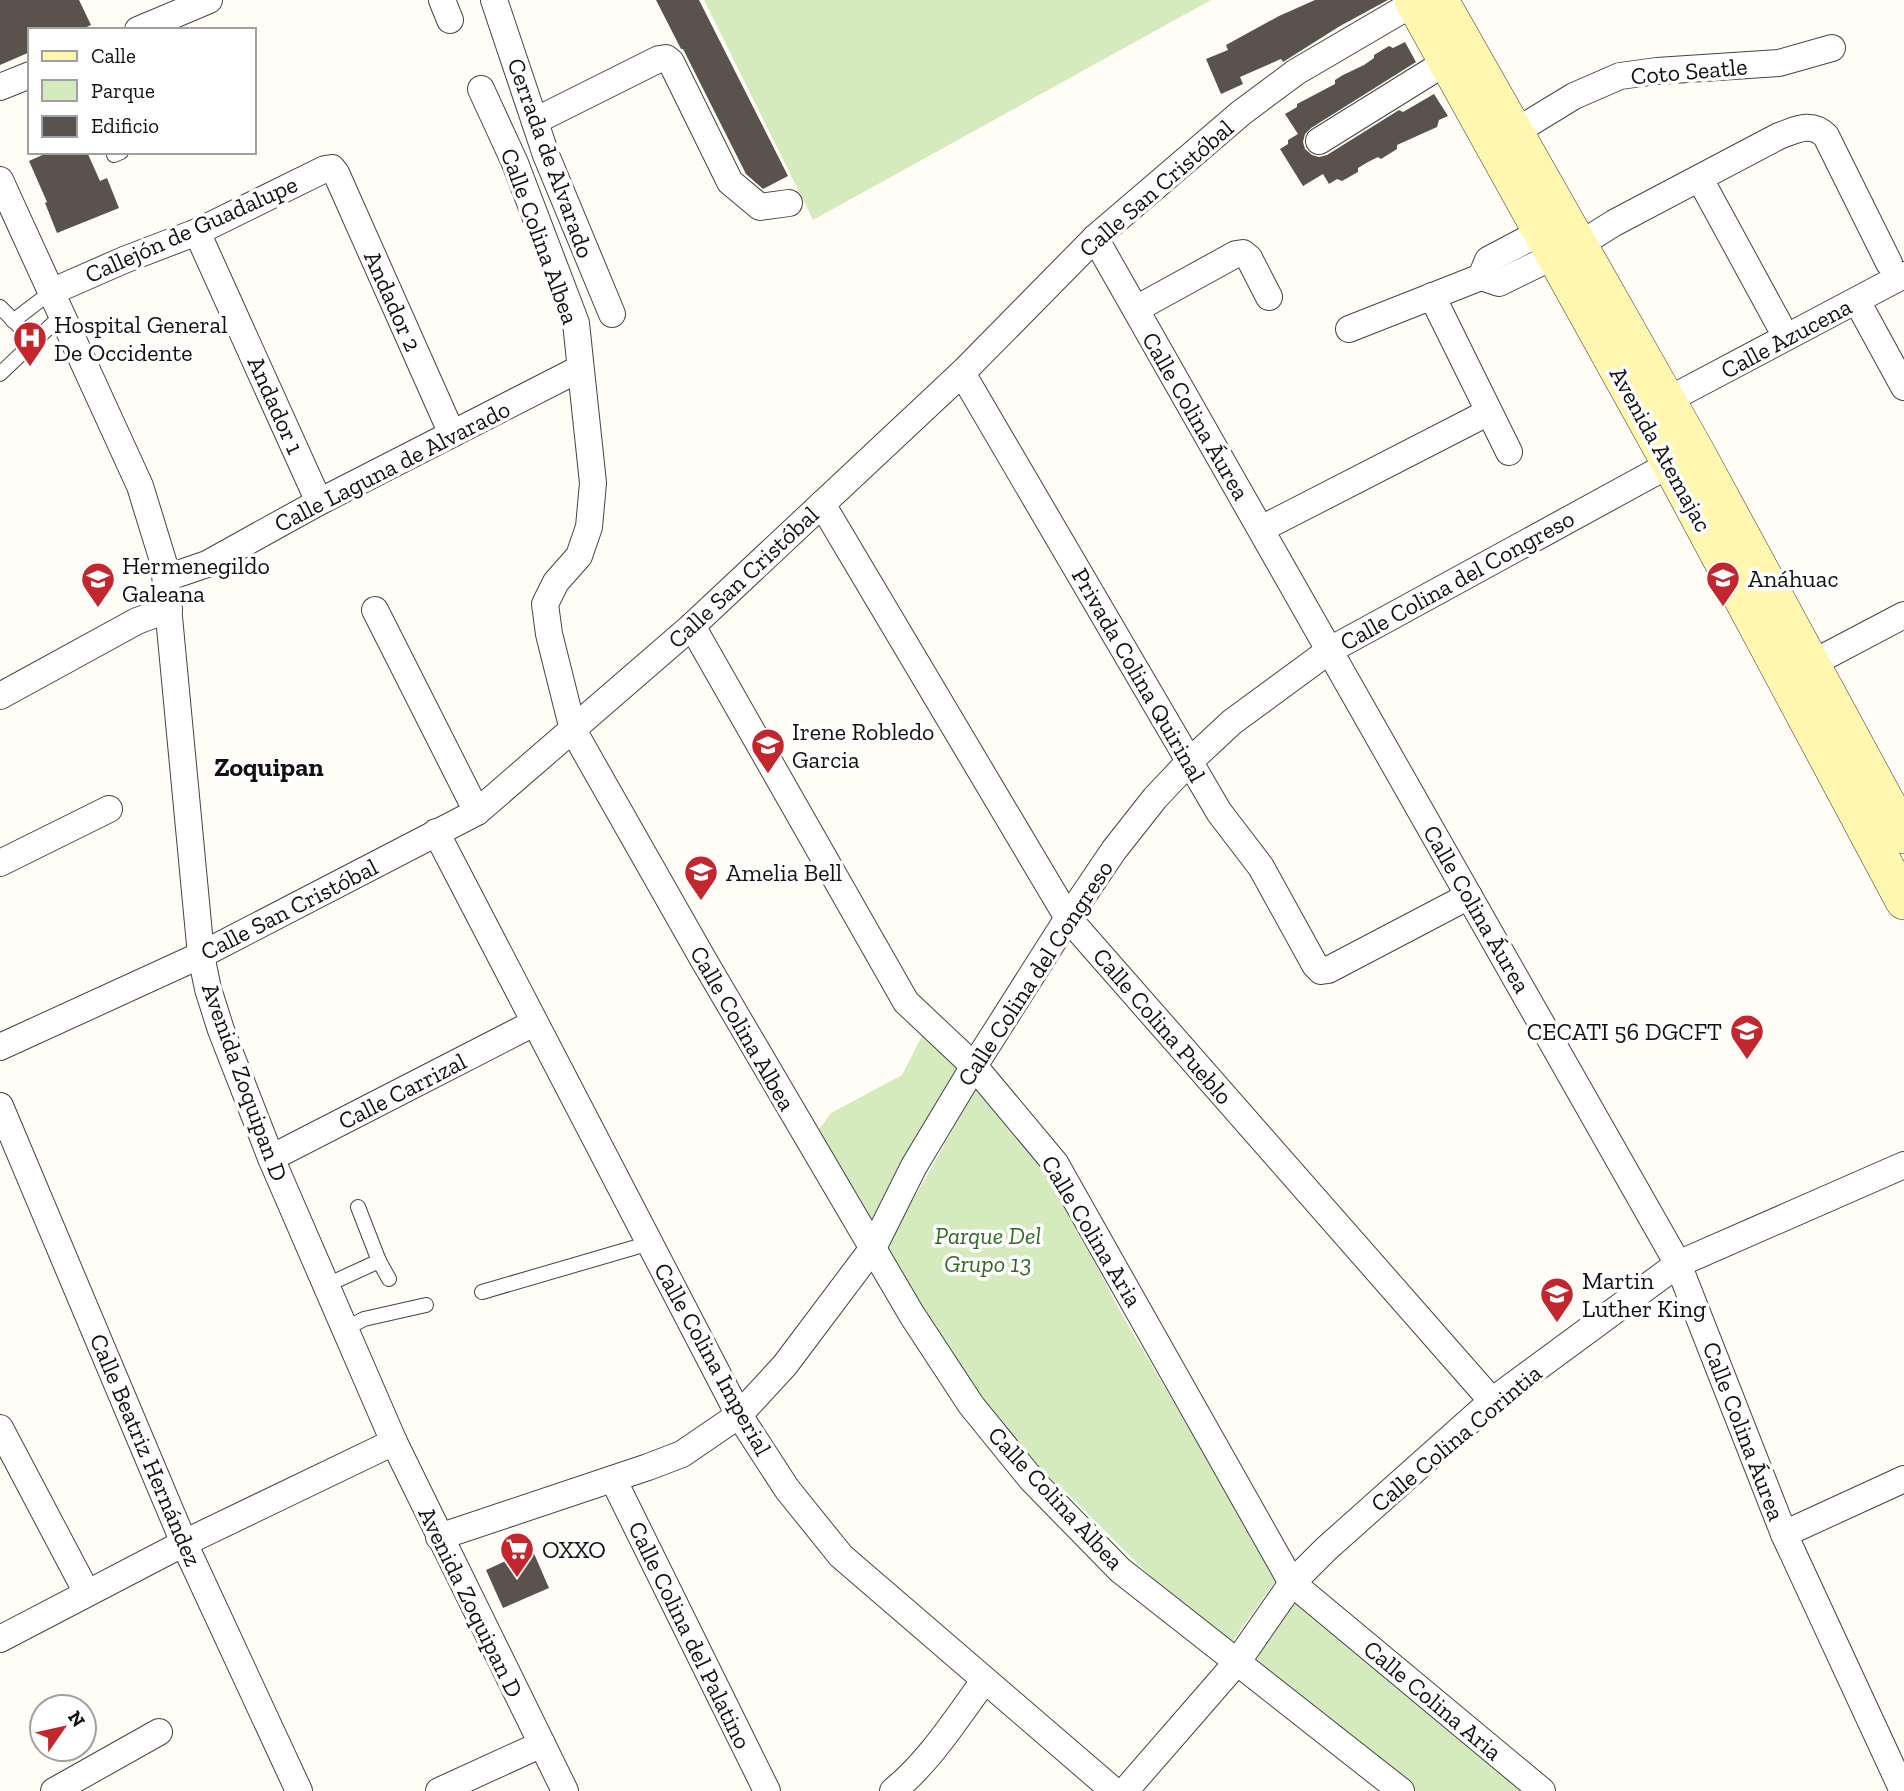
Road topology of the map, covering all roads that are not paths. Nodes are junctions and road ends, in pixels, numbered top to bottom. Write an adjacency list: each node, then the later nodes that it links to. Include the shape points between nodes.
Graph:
1 (209, 0): 4 (street)
2 (495, 0): 10 (street, Cerrada de Alvarado)
3 (1422, 1): 6 (main road, Avenida Atemajac); 11 (main road, Avenida Atemajac); 20 (street, Calle San Cristóbal, via 1285,80)
4 (146, 28)
5 (1832, 48): 11 (street, Coto Seatle, via 1779,64 1620,76 1574,96)
6 (1446, 62): 12 (street); 21 (main road, Avenida Atemajac)
7 (28, 76): 8 (street)
8 (0, 87)
9 (481, 89): 14 (street, Calle Colina Albea)
10 (535, 121): 13 (street, Cerrada de Alvarado); 18 (street, via 666,58 730,182 760,206)
11 (1515, 132): 21 (main road, Avenida Atemajac)
12 (1319, 141)
13 (546, 155): 14 (street); 29 (street, Cerrada de Alvarado)
14 (515, 163): 34 (street, Calle Colina Albea, via 576,323)
15 (332, 168): 19 (street, Callejón de Guadalupe); 40 (street, Andador 2)
16 (1700, 179): 21 (street, via 1614,223); 22 (street, via 1779,136 1806,126 1819,129); 31 (street)
17 (0, 180): 26 (street, Avenida Zoquipan D)
18 (789, 203)
19 (197, 232): 26 (street, Callejón de Guadalupe, via 124,260); 43 (street, Andador 1)
20 (1095, 238): 28 (street, Calle Colina Áurea); 35 (street, Calle San Cristóbal)
21 (1558, 245): 23 (street, via 1488,260 1481,277); 38 (main road, Avenida Atemajac); 42 (main road, Avenida Atemajac)
22 (1896, 269): 25 (street, Calle Azucena)
23 (1432, 296): 32 (street); 39 (street)
24 (1269, 297): 28 (street, via 1243,253)
25 (1857, 301): 37 (street); 38 (street, Calle Azucena)
26 (57, 303): 30 (lane); 33 (lane); 46 (street, Avenida Zoquipan D, via 140,486)
27 (0, 307): 30 (lane)
28 (1136, 309): 45 (street, Calle Colina Áurea)
29 (612, 314)
30 (13, 321): 33 (lane)
31 (1779, 324)
32 (1349, 329)
33 (34, 341): 36 (lane)
34 (579, 369): 40 (street, Calle Laguna de Alvarado); 54 (street, Calle Colina Albea, via 593,483 589,527 579,556 556,582 545,604)
35 (962, 373): 44 (street, Calle San Cristóbal); 55 (street, Privada Colina Quirinal)
36 (0, 374)
37 (1904, 387)
38 (1668, 400): 42 (main road, Avenida Atemajac)
39 (1489, 412): 41 (street); 45 (street)
40 (452, 434): 43 (street, Calle Laguna de Alvarado)
41 (1509, 452)
42 (1683, 456): 51 (street, Calle Colina del Congreso); 52 (main road, Avenida Atemajac); 62 (main road, Avenida Atemajac)
43 (319, 502): 46 (street, Calle Laguna de Alvarado, via 207,564)
44 (822, 505): 50 (street, Calle San Cristóbal); 63 (street, Calle Colina Pueblo)
45 (1261, 529): 51 (street, Calle Colina Áurea)
46 (166, 579): 47 (street, Avenida Zoquipan D)
47 (169, 609): 53 (street, via 137,621); 64 (street, Avenida Zoquipan D)
48 (375, 610): 57 (street)
49 (1904, 615): 52 (street)
50 (692, 626): 54 (street, Calle San Cristóbal); 67 (street, Calle Colina Aria, via 906,1002)
51 (1330, 650): 55 (street, Calle Colina del Congreso, via 1232,722); 61 (street, Calle Colina Áurea)
52 (1811, 664): 59 (main road, Avenida Atemajac)
53 (0, 696)
54 (573, 730): 57 (street, Calle San Cristóbal); 73 (street, Calle Colina Albea)
55 (1189, 762): 61 (street, Privada Colina Quirinal, via 1219,812 1261,867 1321,971); 63 (street, Calle Colina del Congreso, via 1114,850)
56 (109, 809): 60 (street)
57 (477, 812): 58 (street, Calle San Cristóbal)
58 (436, 832): 64 (street, Calle San Cristóbal); 65 (street, Calle Colina Imperial)
59 (1904, 835)
60 (0, 863)
61 (1469, 896): 75 (street, Calle Colina Áurea)
62 (1904, 901)
63 (1068, 918): 67 (street, Calle Colina del Congreso); 81 (street, Calle Colina Pueblo)
64 (201, 955): 66 (street, Calle San Cristóbal); 69 (street, Avenida Zoquipan D, via 221,1030)
65 (534, 1023): 69 (street, Calle Carrizal); 72 (street, Calle Colina Imperial)
66 (0, 1047)
67 (974, 1066): 73 (street, Calle Colina del Congreso, via 914,1166); 90 (street, Calle Colina Aria, via 1055,1163)
68 (0, 1106): 89 (street, Calle Beatriz Hernández)
69 (271, 1158): 77 (street, Avenida Zoquipan D)
70 (1904, 1165): 75 (street, Calle Colina Corintia)
71 (358, 1207): 74 (lane)
72 (650, 1243): 78 (lane); 82 (street, Calle Colina Imperial)
73 (873, 1248): 82 (street, Calle Colina del Congreso, via 785,1365); 93 (street, Calle Colina Albea, via 971,1405 1032,1480 1120,1570)
74 (379, 1261): 76 (lane); 77 (lane)
75 (1678, 1264): 81 (street, Calle Colina Corintia); 87 (street, Calle Colina Áurea)
76 (389, 1279)
77 (327, 1285): 80 (street, Avenida Zoquipan D)
78 (482, 1292)
79 (426, 1306): 80 (lane, via 364,1319)
80 (345, 1329): 84 (street, Avenida Zoquipan D)
81 (1492, 1401): 90 (street, Calle Colina Corintia)
82 (740, 1415): 85 (street, Calle Colina del Congreso, via 682,1454); 94 (street, Calle Colina Imperial, via 787,1489 841,1556)
83 (0, 1428): 91 (street)
84 (394, 1443): 88 (street, Avenida Zoquipan D); 89 (street)
85 (613, 1479): 88 (street, Calle Colina del Congreso); 102 (street, Calle Colina del Palatino)
86 (1904, 1479): 87 (street)
87 (1784, 1534): 97 (street, Calle Colina Áurea)
88 (439, 1537): 96 (street, Avenida Zoquipan D)
89 (184, 1543): 91 (street); 99 (street, Calle Beatriz Hernández)
90 (1292, 1583): 93 (street, Calle Colina Corintia); 107 (street, Calle Colina Aria)
91 (87, 1593): 92 (street)
92 (0, 1639)
93 (1238, 1661): 105 (street, Calle Colina Corintia); 106 (street, Calle Colina Albea)
94 (984, 1681): 103 (street, via 946,1734); 104 (street, Calle Colina Imperial)
95 (159, 1732): 98 (street)
96 (542, 1744): 100 (street); 101 (street, Avenida Zoquipan D)
97 (1897, 1782)
98 (54, 1791)
99 (299, 1791)
100 (439, 1791)
101 (565, 1791)
102 (767, 1791)
103 (893, 1791)
104 (1114, 1791)
105 (1125, 1791)
106 (1401, 1791)
107 (1542, 1791)

